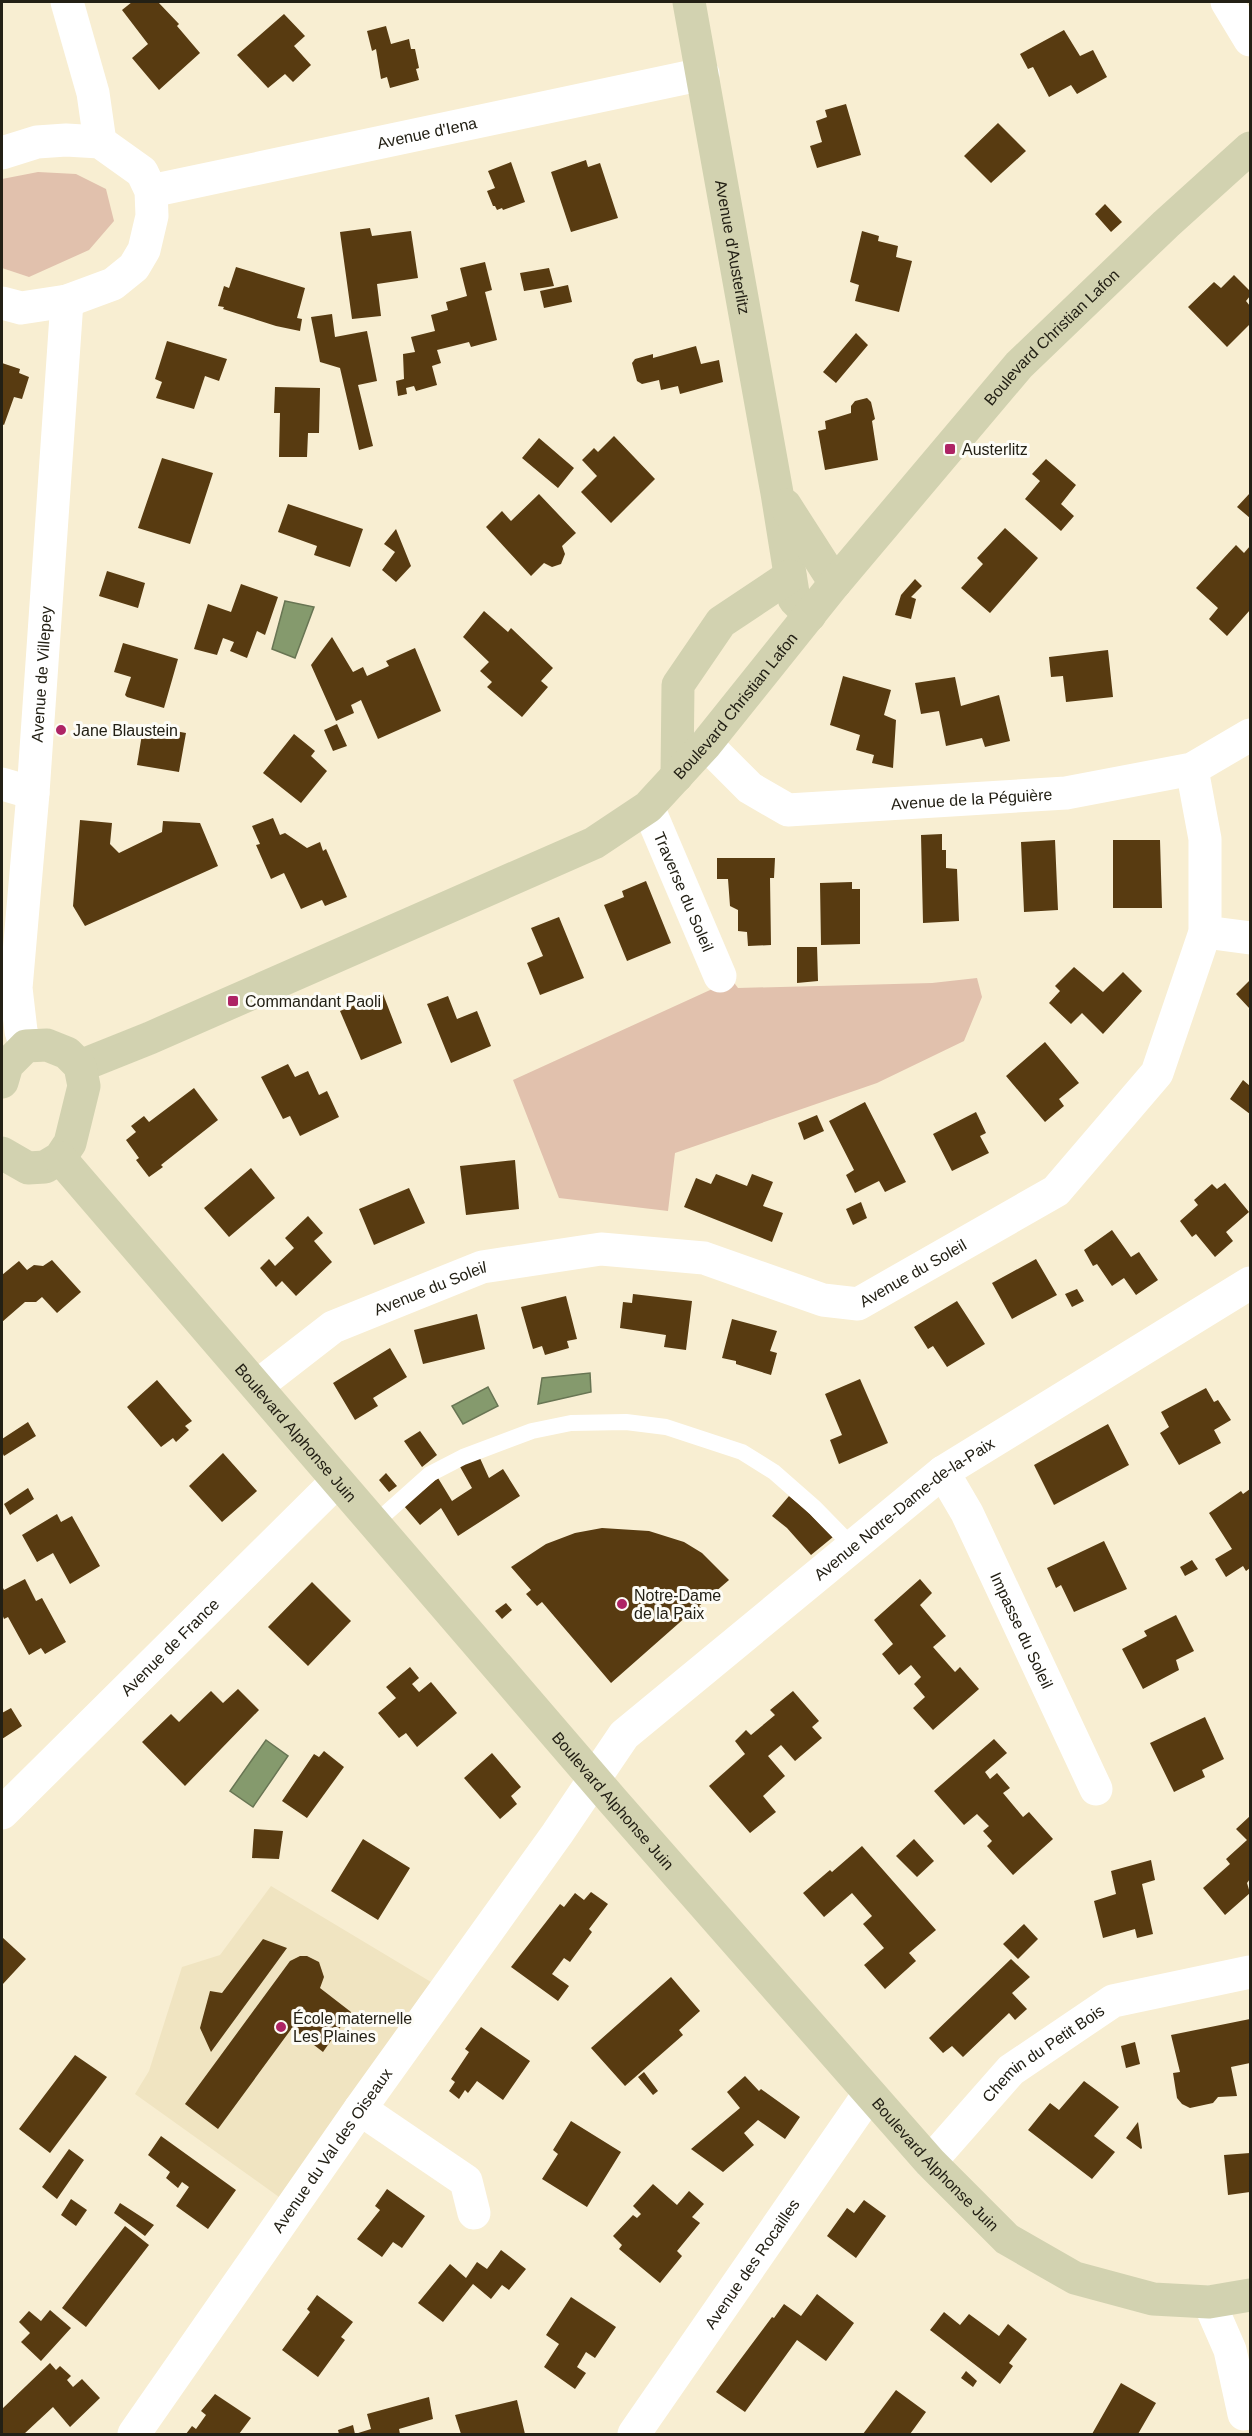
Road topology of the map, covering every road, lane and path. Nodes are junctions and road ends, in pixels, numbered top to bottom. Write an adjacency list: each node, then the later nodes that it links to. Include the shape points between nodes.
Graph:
1 (67, 2): 6 (street, via 93,93)
2 (689, 2): 5 (street, Avenue d'Austerlitz)
3 (1227, 2): 4 (street)
4 (1251, 40)
5 (703, 74): 9 (street, Avenue d'Iena); 12 (street, Avenue d'Austerlitz)
6 (100, 142): 8 (street, via 37,142); 9 (street, via 142,172)
7 (1251, 148): 14 (street, Boulevard Christian Lafon, via 1019,365)
8 (2, 153)
9 (151, 191): 10 (street, via 152,216 144,250 134,267 112,284)
10 (67, 301): 11 (street, via 21,308); 21 (street, Avenue de Villepey)
11 (2, 303)
12 (777, 493): 13 (street, Avenue d'Austerlitz); 14 (street, Avenue d'Austerlitz)
13 (790, 576): 15 (street, Avenue d'Austerlitz, via 794,599); 19 (street, via 721,622 678,685)
14 (835, 584): 15 (street, Boulevard Christian Lafon)
15 (810, 615): 17 (street, Boulevard Christian Lafon)
16 (1251, 735): 18 (street, Avenue de la Péguière)
17 (706, 744): 18 (street, Avenue de la Péguière, via 750,788 788,810 1066,793); 19 (street, Boulevard Christian Lafon)
18 (1192, 770): 23 (street, Avenue du Soleil, via 1205,839)
19 (677, 776): 22 (street, Boulevard Christian Lafon)
20 (2, 784): 21 (street)
21 (33, 793): 26 (street, Avenue de Villepey, via 16,988)
22 (648, 807): 25 (street, Traverse du Soleil); 27 (street, Boulevard Christian Lafon, via 594,843)
23 (1205, 932): 24 (street); 32 (street, Avenue du Soleil, via 1157,1073 1056,1191 858,1304 823,1300 704,1258 601,1249 482,1267 333,1327)
24 (1251, 938)
25 (720, 976)
26 (26, 1046): 27 (street, via 47,1045 67,1053); 28 (street, via 7,1065)
27 (80, 1066): 30 (street, via 84,1086 70,1143)
28 (2, 1082)
29 (2, 1153): 30 (street, via 28,1168 45,1167)
30 (60, 1158): 32 (street, Boulevard Alphonse Juin)
31 (1247, 1293): 33 (street, Avenue Notre-Dame-de-la-Paix)
32 (256, 1386): 34 (street, Boulevard Alphonse Juin)
33 (943, 1472): 36 (street, Avenue Notre-Dame-de-la-Paix); 38 (street, Impasse du Soleil, via 967,1513)
34 (337, 1481): 35 (street, Boulevard Alphonse Juin); 39 (street, Avenue de France)
35 (374, 1524): 36 (lane, via 430,1474 463,1457 532,1431 571,1423 626,1422 666,1427 742,1452 774,1472); 37 (street, Boulevard Alphonse Juin)
36 (853, 1546): 37 (street, Avenue Notre-Dame-de-la-Paix, via 624,1735)
37 (594, 1779): 41 (street, Boulevard Alphonse Juin); 42 (street, Avenue du Val des Oiseaux)
38 (1096, 1789)
39 (2, 1813)
40 (1251, 1972): 43 (street, Chemin du Petit Bois, via 1113,2001 1011,2070)
41 (870, 2094): 43 (street, Boulevard Alphonse Juin); 49 (street, Avenue des Rocailles)
42 (360, 2109): 44 (street, via 466,2181); 48 (street, Avenue du Val des Oiseaux)
43 (930, 2162): 46 (street, Boulevard Alphonse Juin, via 1006,2239 1075,2278 1153,2299)
44 (474, 2213)
45 (1251, 2295): 46 (street, Boulevard Alphonse Juin)
46 (1209, 2302): 47 (street, via 1230,2350)
47 (1244, 2417)
48 (134, 2434)
49 (634, 2434)

